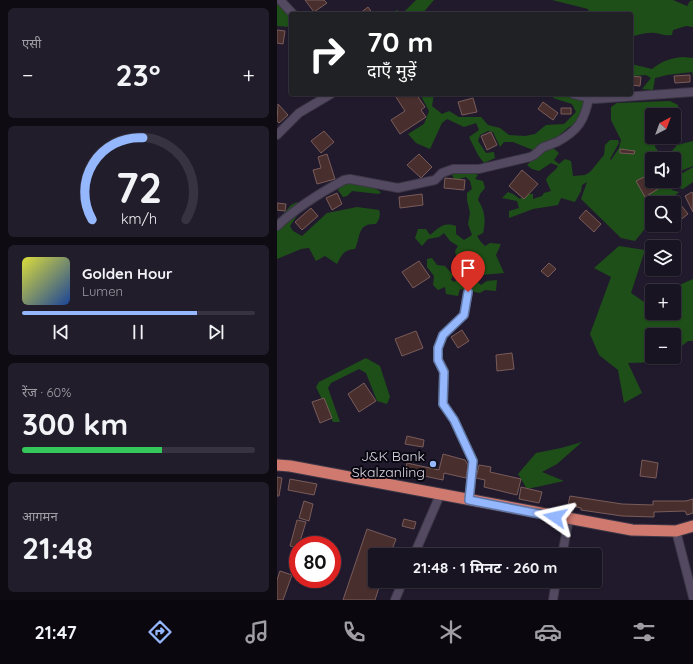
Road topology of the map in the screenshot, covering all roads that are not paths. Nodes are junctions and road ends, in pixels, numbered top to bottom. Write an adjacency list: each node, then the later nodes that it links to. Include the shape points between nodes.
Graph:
1 (280, 0): 2 (street)
2 (291, 12)
3 (693, 92): 6 (street, via 595,99)
4 (328, 96): 7 (street, via 299,113)
5 (584, 96): 6 (street)
6 (589, 97): 8 (street, via 587,111 577,128 564,138 542,148 536,155 479,169 453,169 435,180 398,188 344,180 312,198)
7 (277, 135)
8 (277, 226)
9 (468, 292): 12 (street, via 464,315 443,335 438,348 438,360 444,372 443,404 454,420 473,461)
10 (277, 465): 11 (highway)
11 (441, 495): 12 (highway); 16 (street)
12 (469, 500): 13 (highway)
13 (569, 519): 15 (highway, via 632,530); 17 (street)
14 (693, 526): 15 (highway)
15 (677, 531): 20 (street)
16 (417, 548)
17 (563, 548)
18 (400, 588): 21 (street)
19 (555, 588): 22 (street)
20 (693, 597)
21 (395, 600)
22 (553, 600)

